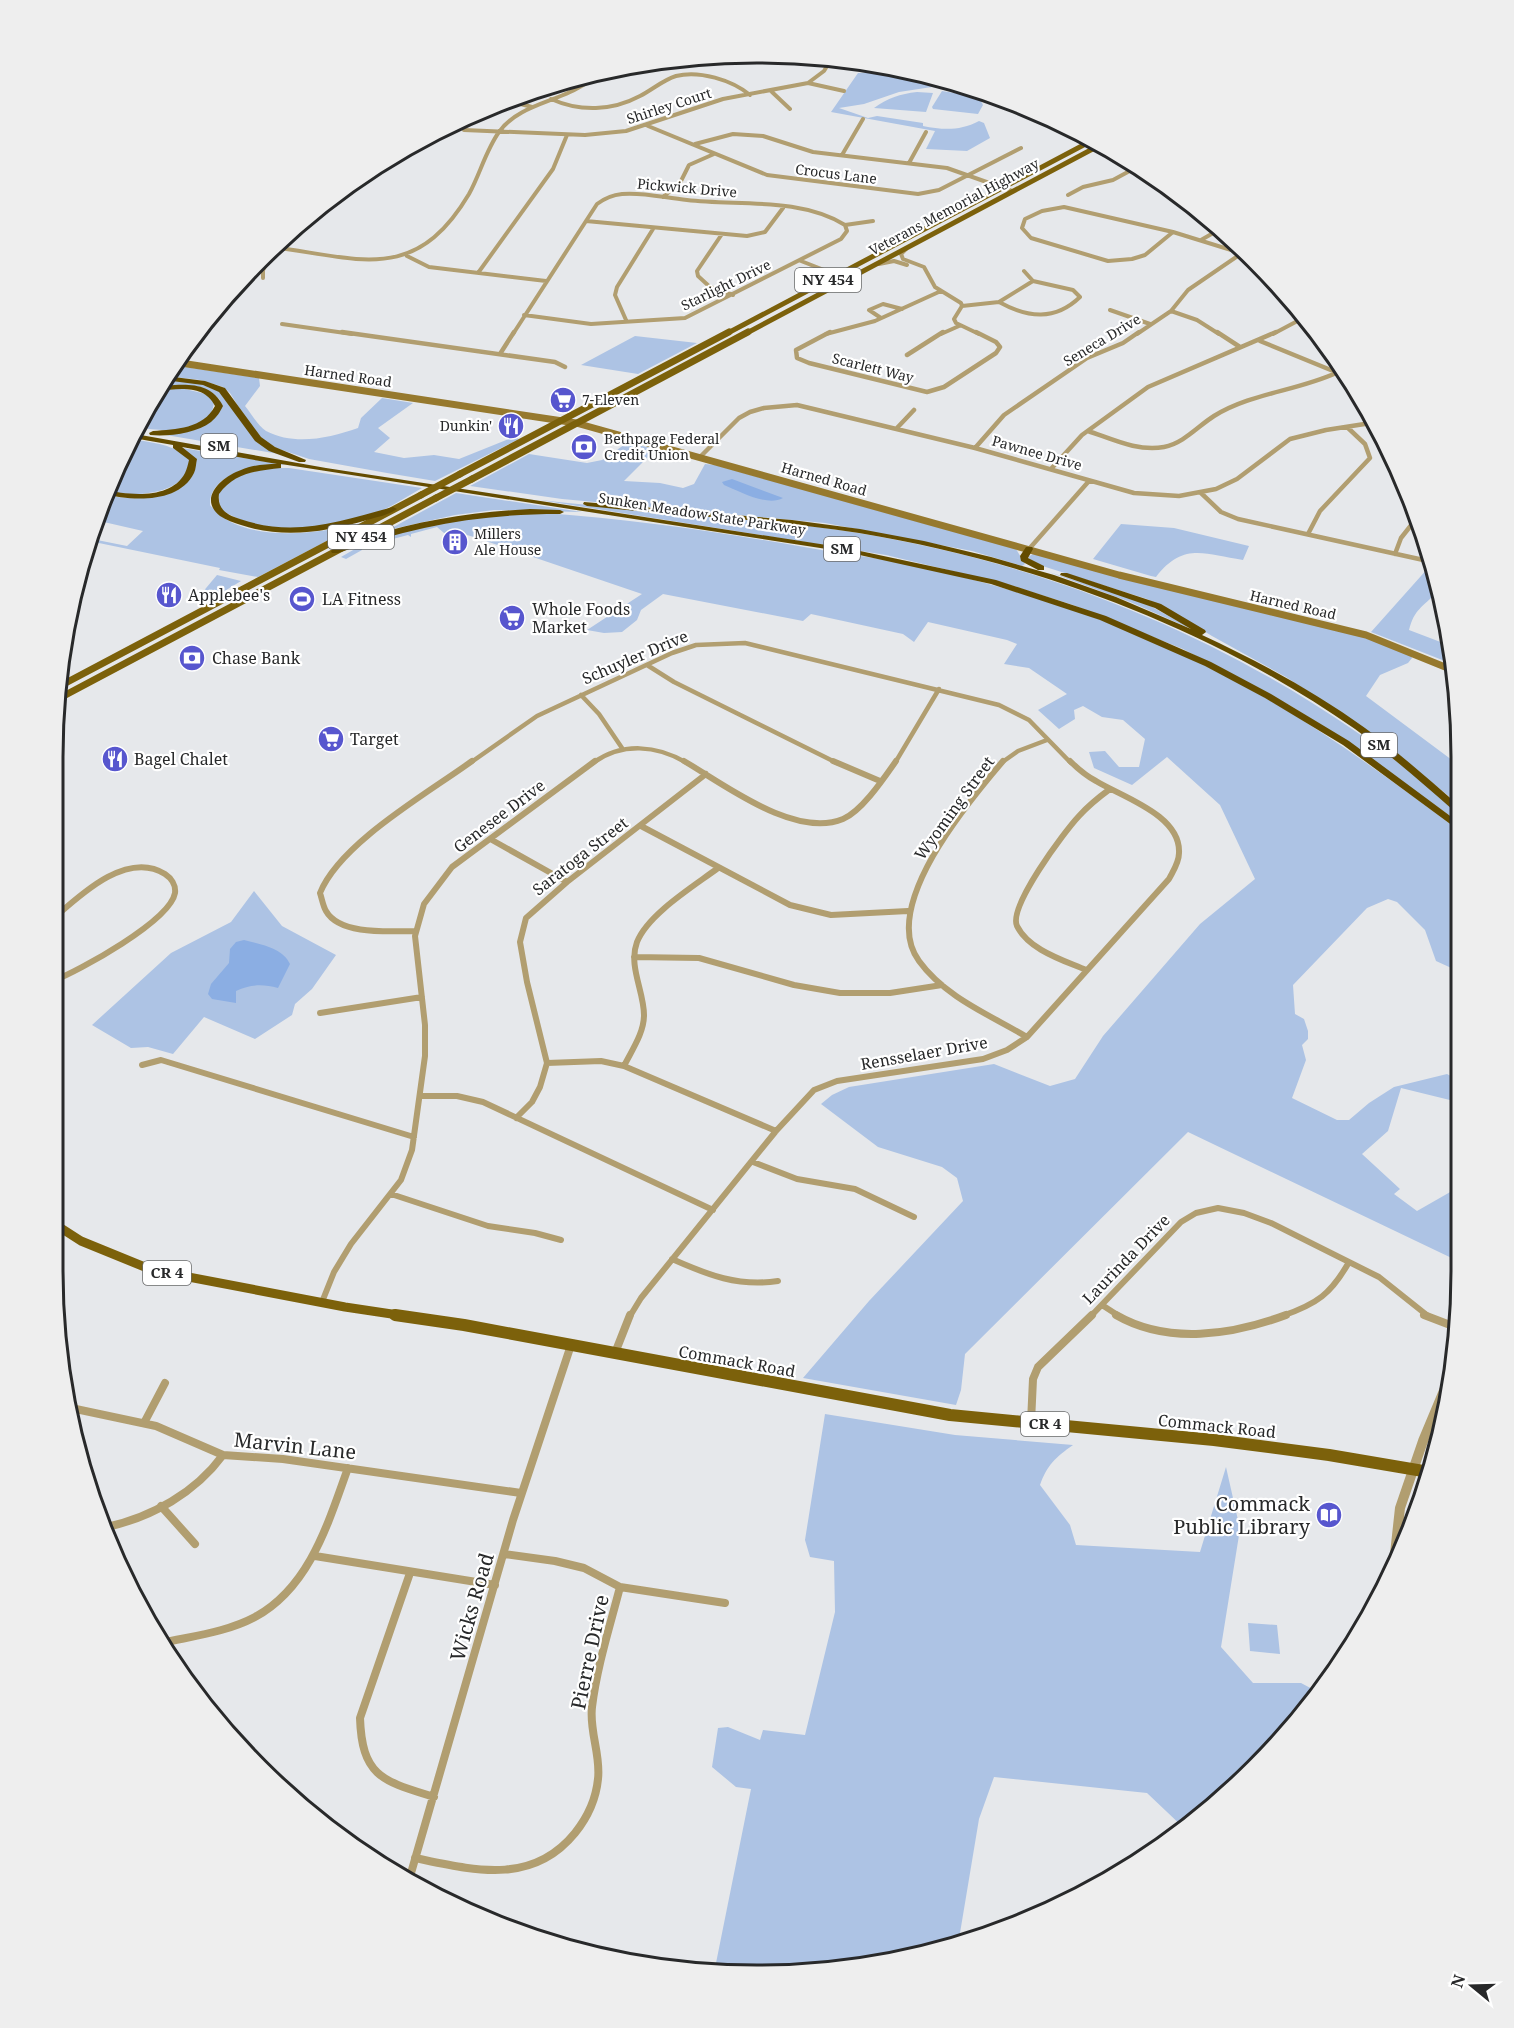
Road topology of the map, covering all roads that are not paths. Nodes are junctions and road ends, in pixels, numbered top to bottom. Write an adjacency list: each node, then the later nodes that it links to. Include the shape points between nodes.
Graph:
1 (826, 67): 2 (street, via 817,79)
2 (808, 83): 4 (street); 5 (street, Shirley Court)
3 (580, 87): 7 (street)
4 (844, 91)
5 (772, 92): 6 (street, Shirley Court); 10 (street)
6 (750, 95): 7 (street, via 738,84 690,75 670,78 625,103 609,107 570,107); 12 (street, Shirley Court, via 723,99)
7 (551, 99): 9 (street)
8 (522, 104): 9 (street)
9 (532, 107): 14 (street)
10 (790, 109)
11 (863, 119): 22 (street)
12 (648, 126): 16 (street, Shirley Court); 17 (street, Crocus Lane)
13 (464, 130): 14 (street, Shirley Court)
14 (499, 132): 16 (street, Shirley Court); 42 (street, via 472,191 432,242)
15 (926, 132): 23 (street)
16 (567, 135): 49 (street, via 553,169)
17 (695, 144): 21 (street, Crocus Lane); 22 (street, via 715,137 751,134 800,149)
18 (1083, 145): 26 (main road, Veterans Memorial Highway / NY 454)
19 (1021, 148): 25 (street, Crocus Lane)
20 (1092, 149): 27 (main road, Veterans Memorial Highway / NY 454)
21 (714, 154): 25 (street, Crocus Lane, via 767,175 918,194 939,190); 29 (street, via 689,165 680,183)
22 (842, 155): 23 (street)
23 (909, 163): 25 (street)
24 (1128, 171): 28 (street)
25 (969, 175): 26 (street)
26 (1002, 188): 27 (street); 50 (main road, Veterans Memorial Highway / NY 454)
27 (1012, 191): 39 (main road, Veterans Memorial Highway / NY 454)
28 (1068, 195)
29 (663, 197): 30 (street, Pickwick Drive); 31 (street, Pickwick Drive, via 613,195 601,200)
30 (783, 208): 33 (street, Pickwick Drive, via 829,215); 37 (street, via 765,232 747,236)
31 (586, 221): 34 (street); 53 (street, Pickwick Drive)
32 (873, 221): 33 (street)
33 (845, 225): 44 (street, Starlight Drive, via 847,231 841,239)
34 (653, 229): 37 (street); 64 (street, via 617,287 615,296)
35 (1173, 231): 35 (street, via 1145,255 1108,261 1031,238 1022,228 1025,219 1064,207); 38 (street)
36 (1213, 233): 38 (street)
37 (723, 234): 56 (street, via 697,271 697,277 700,282)
38 (1201, 240): 41 (street)
39 (910, 245): 46 (main road, Veterans Memorial Highway / NY 454); 47 (street, via 901,257)
40 (284, 249): 42 (street, via 364,259)
41 (1230, 249)
42 (407, 256): 49 (street, via 429,267)
43 (1237, 256): 61 (street, Seneca Drive, via 1188,290)
44 (801, 261): 50 (street); 56 (street, Starlight Drive)
45 (264, 268): 51 (street)
46 (864, 270): 47 (street, via 894,261); 52 (main road, Veterans Memorial Highway / NY 454)
47 (928, 271): 55 (street)
48 (1024, 271): 54 (street)
49 (478, 273): 53 (street)
50 (836, 275): 52 (street); 80 (main road, Veterans Memorial Highway / NY 454)
51 (263, 278)
52 (847, 279): 81 (main road, Veterans Memorial Highway / NY 454)
53 (546, 280): 62 (street, Pickwick Drive)
54 (1033, 281): 57 (street); 57 (street, via 1073,290 1080,297 1047,317)
55 (941, 291): 58 (street); 59 (street, Scarlett Way)
56 (733, 296): 64 (street, Starlight Drive, via 685,318)
57 (999, 302): 58 (street)
58 (962, 306): 68 (street, via 954,319)
59 (902, 309): 63 (street, Scarlett Way); 63 (street, via 883,304 869,310)
60 (1110, 310): 67 (street)
61 (1170, 311): 67 (street, Seneca Drive); 70 (street, via 1197,320)
62 (524, 315): 64 (street, Starlight Drive, via 591,324); 71 (street, Pickwick Drive)
63 (881, 318): 68 (street, Scarlett Way, via 827,333 799,347 796,356 809,363 917,391 933,391 999,350 996,342)
64 (626, 320)
65 (1297, 321): 69 (street)
66 (282, 324): 71 (street)
67 (1150, 324): 90 (street, Seneca Drive, via 1123,343 1087,358 1004,415)
68 (959, 326): 72 (street)
69 (1260, 341): 70 (street); 75 (street)
70 (1240, 347): 85 (street, via 1148,387)
71 (500, 354): 74 (street)
72 (907, 355)
73 (185, 364): 80 (main road, Harned Road)
74 (565, 367)
75 (1335, 373)
76 (1336, 373): 85 (street, via 1235,405 1175,444 1134,446)
77 (175, 379): 92 (highway, via 199,381 222,390 258,440)
78 (170, 388): 87 (highway, via 197,388 215,397 219,406 214,416 202,424)
79 (914, 410): 84 (street)
80 (563, 420): 81 (main road, Harned Road); 98 (main road, Veterans Memorial Highway / NY 454, bridge)
81 (576, 423): 91 (main road, Harned Road); 103 (main road, Veterans Memorial Highway / NY 454, bridge)
82 (1365, 424): 83 (street, Pawnee Drive)
83 (1347, 427): 96 (street, Pawnee Drive, via 1290,439 1237,479); 101 (street, via 1364,442 1370,458 1320,511)
84 (897, 428): 90 (street, Pawnee Drive); 91 (street, Pawnee Drive, via 814,408 782,405 739,418)
85 (1088, 430): 94 (street)
86 (145, 432): 87 (highway, Sunken Meadow State Parkway / SM)
87 (153, 434): 92 (highway, Sunken Meadow State Parkway / SM)
88 (142, 437): 89 (highway, Sunken Meadow State Parkway / SM)
89 (168, 441): 93 (highway, Sunken Meadow State Parkway / SM); 97 (highway, via 193,459 193,470 183,482 164,492 138,497)
90 (975, 448): 94 (street, Pawnee Drive)
91 (700, 457): 102 (main road, Harned Road)
92 (302, 460): 106 (highway, Sunken Meadow State Parkway / SM, via 498,492 788,521 919,542 1033,572 1108,598 1208,640)
93 (326, 470): 98 (highway, via 269,466 248,470 220,485 215,507 240,523 290,531 340,526); 99 (highway, Sunken Meadow State Parkway / SM)
94 (1051, 470): 95 (street, Pawnee Drive)
95 (1089, 481): 96 (street, Pawnee Drive, via 1157,496); 102 (street)
96 (1201, 493): 101 (street, via 1221,512 1238,519)
97 (115, 495)
98 (393, 509): 109 (main road, Veterans Memorial Highway / NY 454)
99 (621, 516): 103 (highway, via 516,511 464,515 410,526); 119 (highway, Sunken Meadow State Parkway / SM, via 919,565 993,582 1103,618 1208,664 1268,696 1346,743)
100 (1411, 526): 104 (street)
101 (1308, 534): 104 (street)
102 (1029, 549): 106 (highway, via 1024,556 1030,563 1158,606); 108 (main road, Harned Road, via 1171,589 1366,635)
103 (334, 551): 111 (main road, Veterans Memorial Highway / NY 454)
104 (1395, 554): 105 (street)
105 (1422, 560)
106 (1247, 661): 118 (highway, Sunken Meadow State Parkway / SM, via 1346,719)
107 (647, 665): 110 (street, Schuyler Drive, via 696,645 745,643); 112 (street, Schuyler Drive); 116 (street, via 815,754)
108 (1445, 667)
109 (67, 682)
110 (939, 689): 113 (street, Schuyler Drive, via 986,700 1020,715); 116 (street)
111 (66, 695)
112 (581, 695): 114 (street); 126 (street, Schuyler Drive, via 537,716 453,775 362,841 326,878 320,893 327,913 345,926 370,931)
113 (1047, 740): 117 (street, Schuyler Drive, via 1084,774); 125 (street, Wyoming Street, via 1002,762 926,867)
114 (622, 748): 115 (street, via 658,750); 121 (street, Genesee Drive, via 607,753)
115 (706, 774): 116 (street, via 775,814 794,821 819,823 843,819 858,809); 120 (street, Saratoga Street)
116 (880, 781)
117 (1110, 789): 128 (street, Rensselaer Drive, via 1154,812 1171,831 1179,848 1169,879); 128 (street, via 1089,803 1067,828 1016,911 1017,925 1029,939)
118 (1451, 804)
119 (1451, 822)
120 (641, 826): 122 (street); 123 (street, Saratoga Street)
121 (492, 840): 123 (street); 126 (street, Genesee Drive, via 452,867 436,884 420,909)
122 (718, 868): 125 (street, via 809,911 855,915); 127 (street, via 646,928 636,942)
123 (567, 882): 134 (street, Saratoga Street, via 526,918 520,942)
124 (63, 911): 129 (street, via 108,876 124,870 158,870 175,886 174,898 166,907 118,948)
125 (908, 911): 130 (street, Wyoming Street, via 910,945)
126 (416, 931): 131 (street, Genesee Drive, via 414,954)
127 (634, 957): 130 (street, via 690,957 720,962 804,988 846,994 902,993); 136 (street, via 644,1015)
128 (1086, 970): 133 (street, Rensselaer Drive)
129 (63, 977)
130 (942, 985): 133 (street, Wyoming Street)
131 (422, 997): 132 (street); 137 (street, Genesee Drive, via 425,1034)
132 (320, 1013)
133 (1027, 1036): 139 (street, Rensselaer Drive, via 1007,1050 983,1059 837,1081 814,1090)
134 (548, 1063): 136 (street, via 601,1061); 138 (street, via 540,1087)
135 (142, 1065): 140 (street, via 161,1060)
136 (624, 1066): 139 (street)
137 (421, 1096): 138 (street, via 457,1096 483,1102); 140 (street, Genesee Drive)
138 (516, 1118): 143 (street)
139 (776, 1131): 141 (street, Rensselaer Drive)
140 (414, 1137): 142 (street, Genesee Drive, via 407,1167)
141 (753, 1162): 143 (street, Rensselaer Drive); 144 (street, via 798,1179 855,1189)
142 (391, 1194): 146 (street, via 488,1226); 150 (street, Genesee Drive, via 362,1229 328,1282)
143 (713, 1210): 147 (street, Rensselaer Drive)
144 (914, 1217)
145 (63, 1229): 150 (main road, Commack Road / CR 4, via 81,1241 152,1270)
146 (561, 1240)
147 (672, 1259): 149 (street, via 738,1284 757,1286); 154 (street, Rensselaer Drive, via 630,1315)
148 (1349, 1262): 151 (street, via 1330,1291 1307,1308 1202,1334 1151,1330); 151 (street, Laurinda Drive, via 1271,1223 1218,1208 1196,1213 1181,1222); 152 (street, Laurinda Drive, via 1379,1277 1423,1314)
149 (778, 1281)
150 (322, 1302): 153 (main road, Commack Road / CR 4)
151 (1102, 1305): 159 (street, Laurinda Drive, via 1038,1367 1033,1379)
152 (1449, 1324)
153 (571, 1345): 154 (main road, Commack Road / CR 4); 164 (street, Wicks Road)
154 (615, 1353): 159 (main road, Commack Road / CR 4, via 950,1415)
155 (165, 1383): 158 (street)
156 (1438, 1406): 162 (street)
157 (77, 1409): 158 (street, Marvin Lane)
158 (144, 1422): 160 (street, Marvin Lane)
159 (1030, 1423): 162 (main road, Commack Road / CR 4, via 1214,1440)
160 (223, 1455): 161 (street, Marvin Lane); 165 (street, via 205,1478)
161 (348, 1468): 164 (street, Marvin Lane); 170 (street)
162 (1413, 1469): 163 (main road, Commack Road / CR 4); 167 (street, via 1400,1508)
163 (1421, 1471)
164 (521, 1493): 169 (street, Wicks Road)
165 (161, 1506): 166 (street); 168 (street)
166 (112, 1526)
167 (1396, 1540)
168 (195, 1544)
169 (504, 1554): 172 (street, Wicks Road); 173 (street, via 584,1568)
170 (315, 1556): 171 (street); 175 (street, via 294,1586 255,1617)
171 (410, 1573): 172 (street); 176 (street, via 360,1718 360,1740 364,1759 377,1774 392,1784)
172 (495, 1585): 176 (street, Wicks Road)
173 (620, 1587): 174 (street); 177 (street, Pierre Drive, via 592,1708 598,1776 594,1802 584,1822 567,1843 538,1863 510,1870)
174 (725, 1603)
175 (170, 1641)
176 (434, 1797): 177 (street, Wicks Road)
177 (415, 1858): 178 (street, Wicks Road)
178 (411, 1873)

